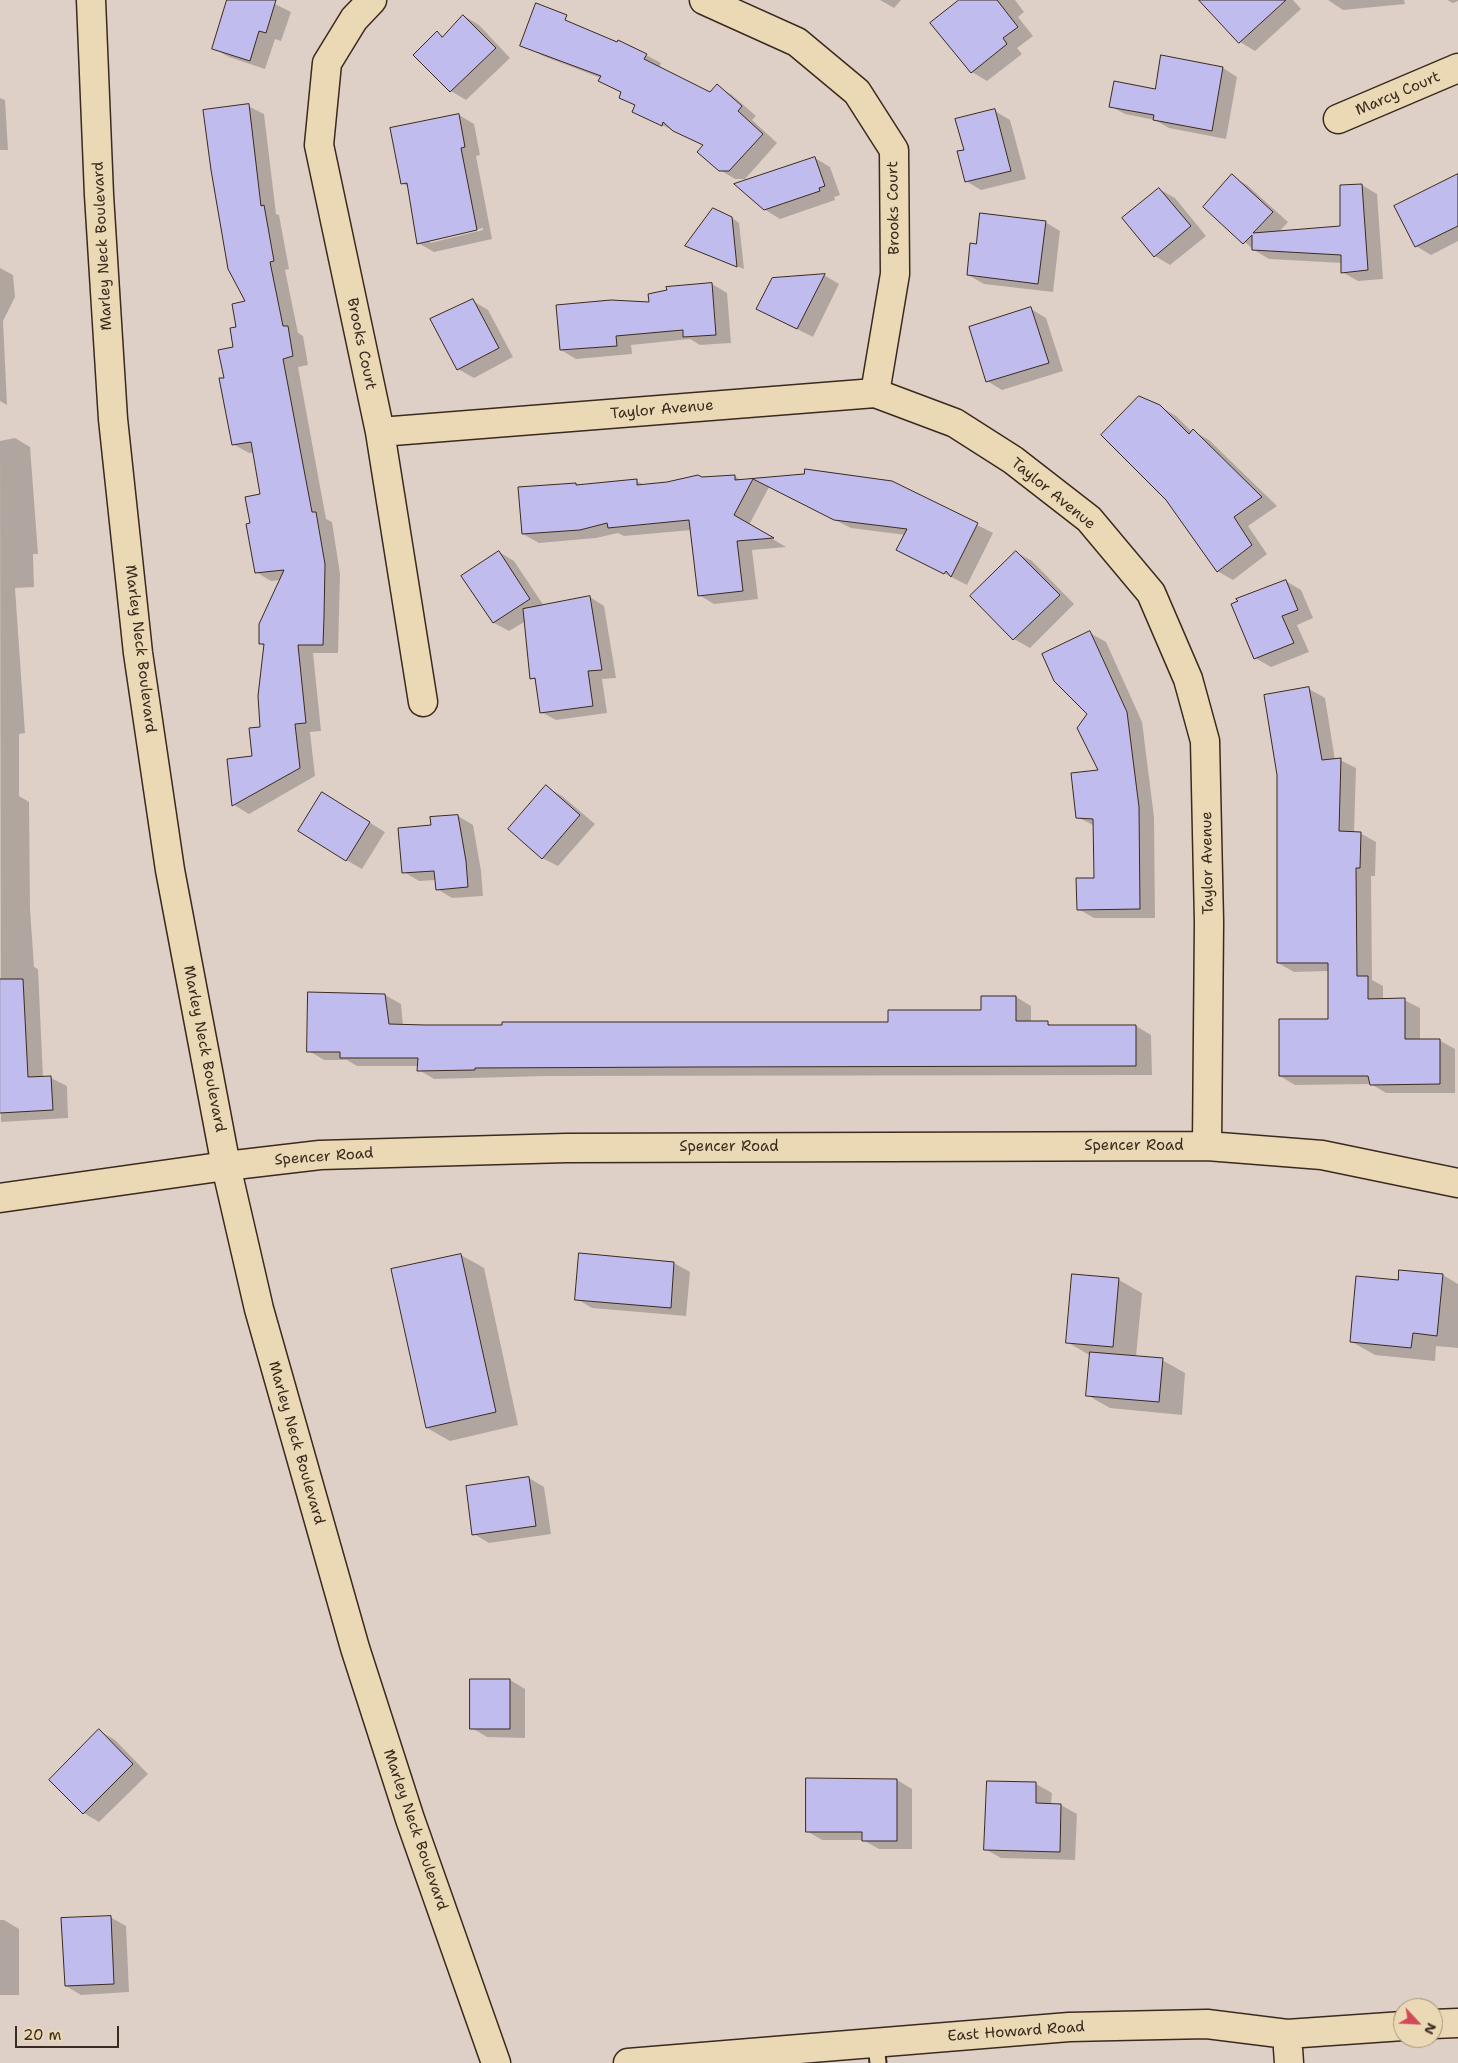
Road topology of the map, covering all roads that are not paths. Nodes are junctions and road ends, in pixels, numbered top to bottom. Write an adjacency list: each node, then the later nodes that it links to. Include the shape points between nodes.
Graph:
1 (91, 0): 10 (street, Marley Neck Boulevard, via 113,419 138,653 170,870)
2 (372, 0): 7 (street, Brooks Court, via 354,19 327,63 319,145)
3 (704, 0): 6 (street, Brooks Court, via 797,42 857,92 894,150 895,274)
4 (1458, 68): 5 (street, Marcy Court)
5 (1338, 120)
6 (875, 393): 7 (street, Taylor Avenue); 9 (street, Taylor Avenue, via 955,423 1013,460 1089,519 1151,593 1188,679 1205,741 1209,922)
7 (380, 432): 8 (street, Brooks Court)
8 (423, 702)
9 (1206, 1146): 10 (street, Spencer Road, via 566,1148 320,1155); 11 (street, Spencer Road, via 1322,1155)
10 (226, 1166): 12 (street, Spencer Road); 18 (street, Marley Neck Boulevard, via 259,1309 355,1648 410,1819)
11 (1458, 1184)
12 (0, 1198)
13 (1458, 2023): 14 (street)
14 (1443, 2024)
15 (1393, 2027): 16 (street, East Howard Road)
16 (1287, 2034): 17 (street, East Howard Road, via 1207,2024 1069,2027); 20 (street)
17 (877, 2053): 19 (street, East Howard Road)
18 (496, 2063)
19 (628, 2063)
20 (1289, 2063)

